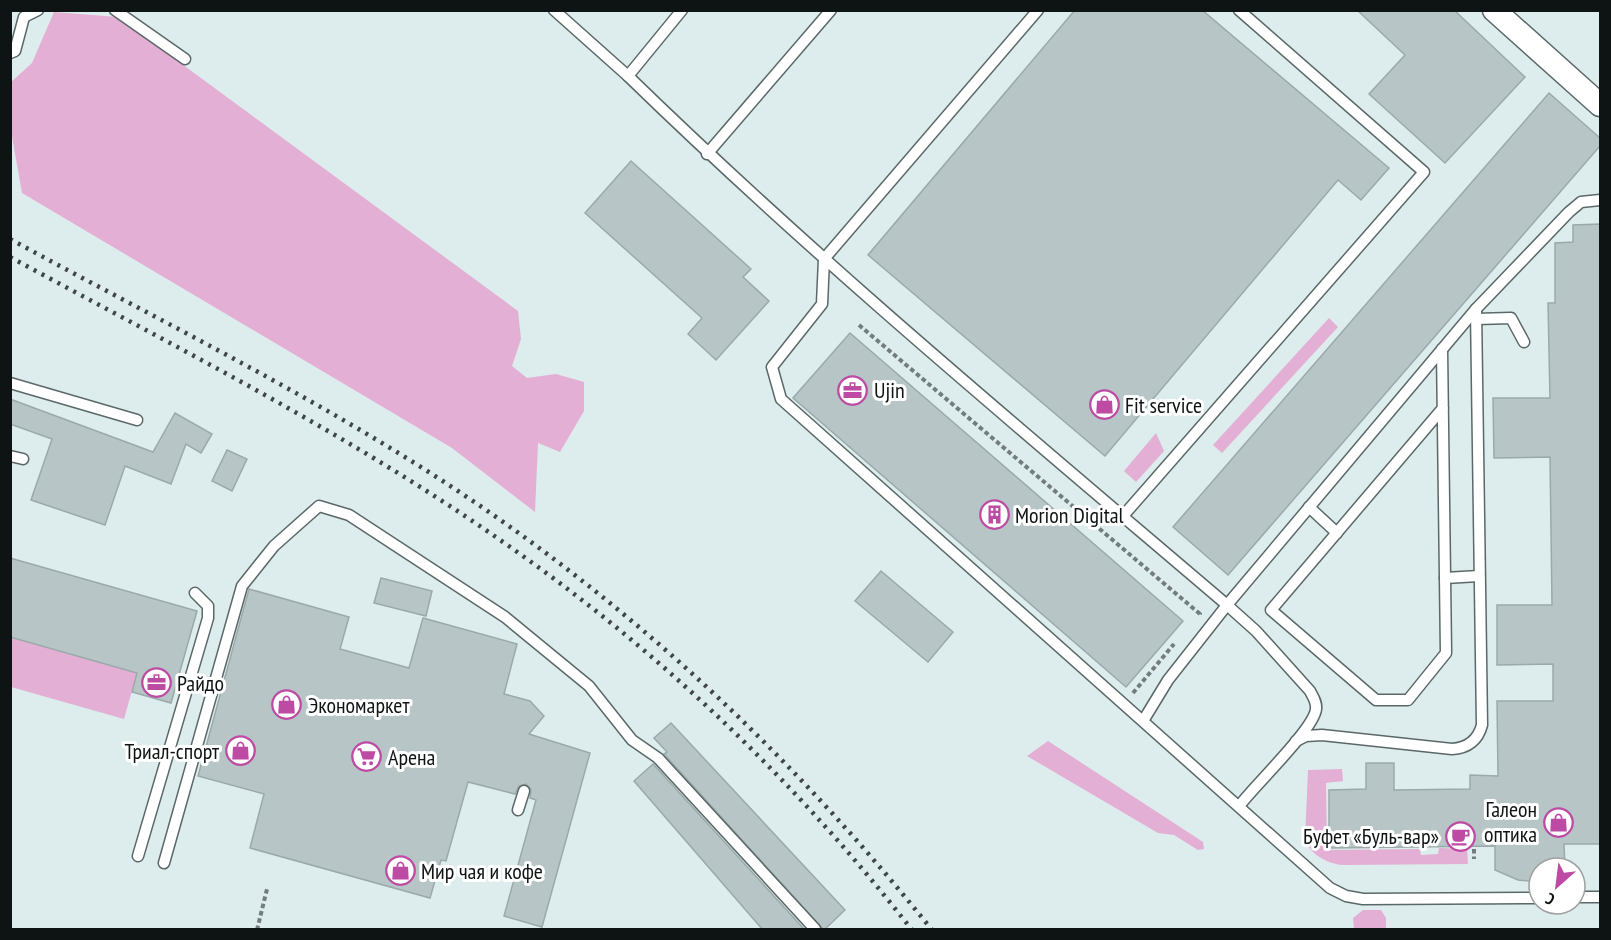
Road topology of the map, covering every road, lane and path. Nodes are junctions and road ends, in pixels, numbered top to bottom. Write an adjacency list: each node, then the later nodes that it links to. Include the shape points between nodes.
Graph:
1 (38, 10): 9 (lane, via 24,17 15,51)
2 (116, 10): 10 (lane)
3 (554, 10): 11 (lane)
4 (682, 10): 11 (lane)
5 (831, 10): 13 (lane)
6 (1038, 10): 15 (lane)
7 (1239, 10): 26 (lane, via 1424,172)
8 (1494, 10): 12 (street)
9 (10, 52)
10 (185, 59)
11 (628, 76): 13 (lane)
12 (1600, 105)
13 (708, 154): 15 (lane)
14 (1600, 200): 16 (lane, via 1581,202 1569,212)
15 (824, 259): 26 (lane); 35 (lane, via 822,304 772,368 781,399)
16 (1476, 314): 18 (lane, via 1511,318); 19 (lane); 28 (lane)
17 (859, 325): 32 (path, via 1200,614)
18 (1524, 342)
19 (1442, 349): 21 (lane); 25 (lane)
20 (10, 383): 22 (lane)
21 (1443, 408): 27 (lane); 29 (lane)
22 (137, 420)
23 (10, 456): 24 (lane)
24 (23, 459)
25 (1309, 507): 27 (lane); 31 (lane)
26 (1123, 516): 31 (lane)
27 (1337, 533): 29 (lane, via 1271,610 1376,700 1407,700 1446,653)
28 (1479, 576): 29 (lane); 36 (lane, via 1482,725 1476,739 1452,749 1322,735)
29 (1445, 578)
30 (195, 593): 41 (lane, via 208,606 208,618)
31 (1227, 604): 34 (lane, via 1168,680); 36 (lane, via 1256,631 1315,700 1313,717)
32 (1193, 622)
33 (1178, 640): 34 (path, via 1132,692)
34 (1152, 709): 35 (lane)
35 (1143, 721): 38 (lane)
36 (1295, 741): 38 (lane)
37 (524, 791): 39 (lane)
38 (1239, 805): 45 (lane, via 1330,888 1346,896)
39 (518, 810)
40 (1474, 849): 42 (path)
41 (138, 856)
42 (1474, 859)
43 (164, 863): 46 (lane, via 242,586 274,546 319,506 349,515 505,617 589,686 632,740 658,758)
44 (267, 889): 47 (path)
45 (1527, 898)
46 (815, 929)
47 (256, 930)

